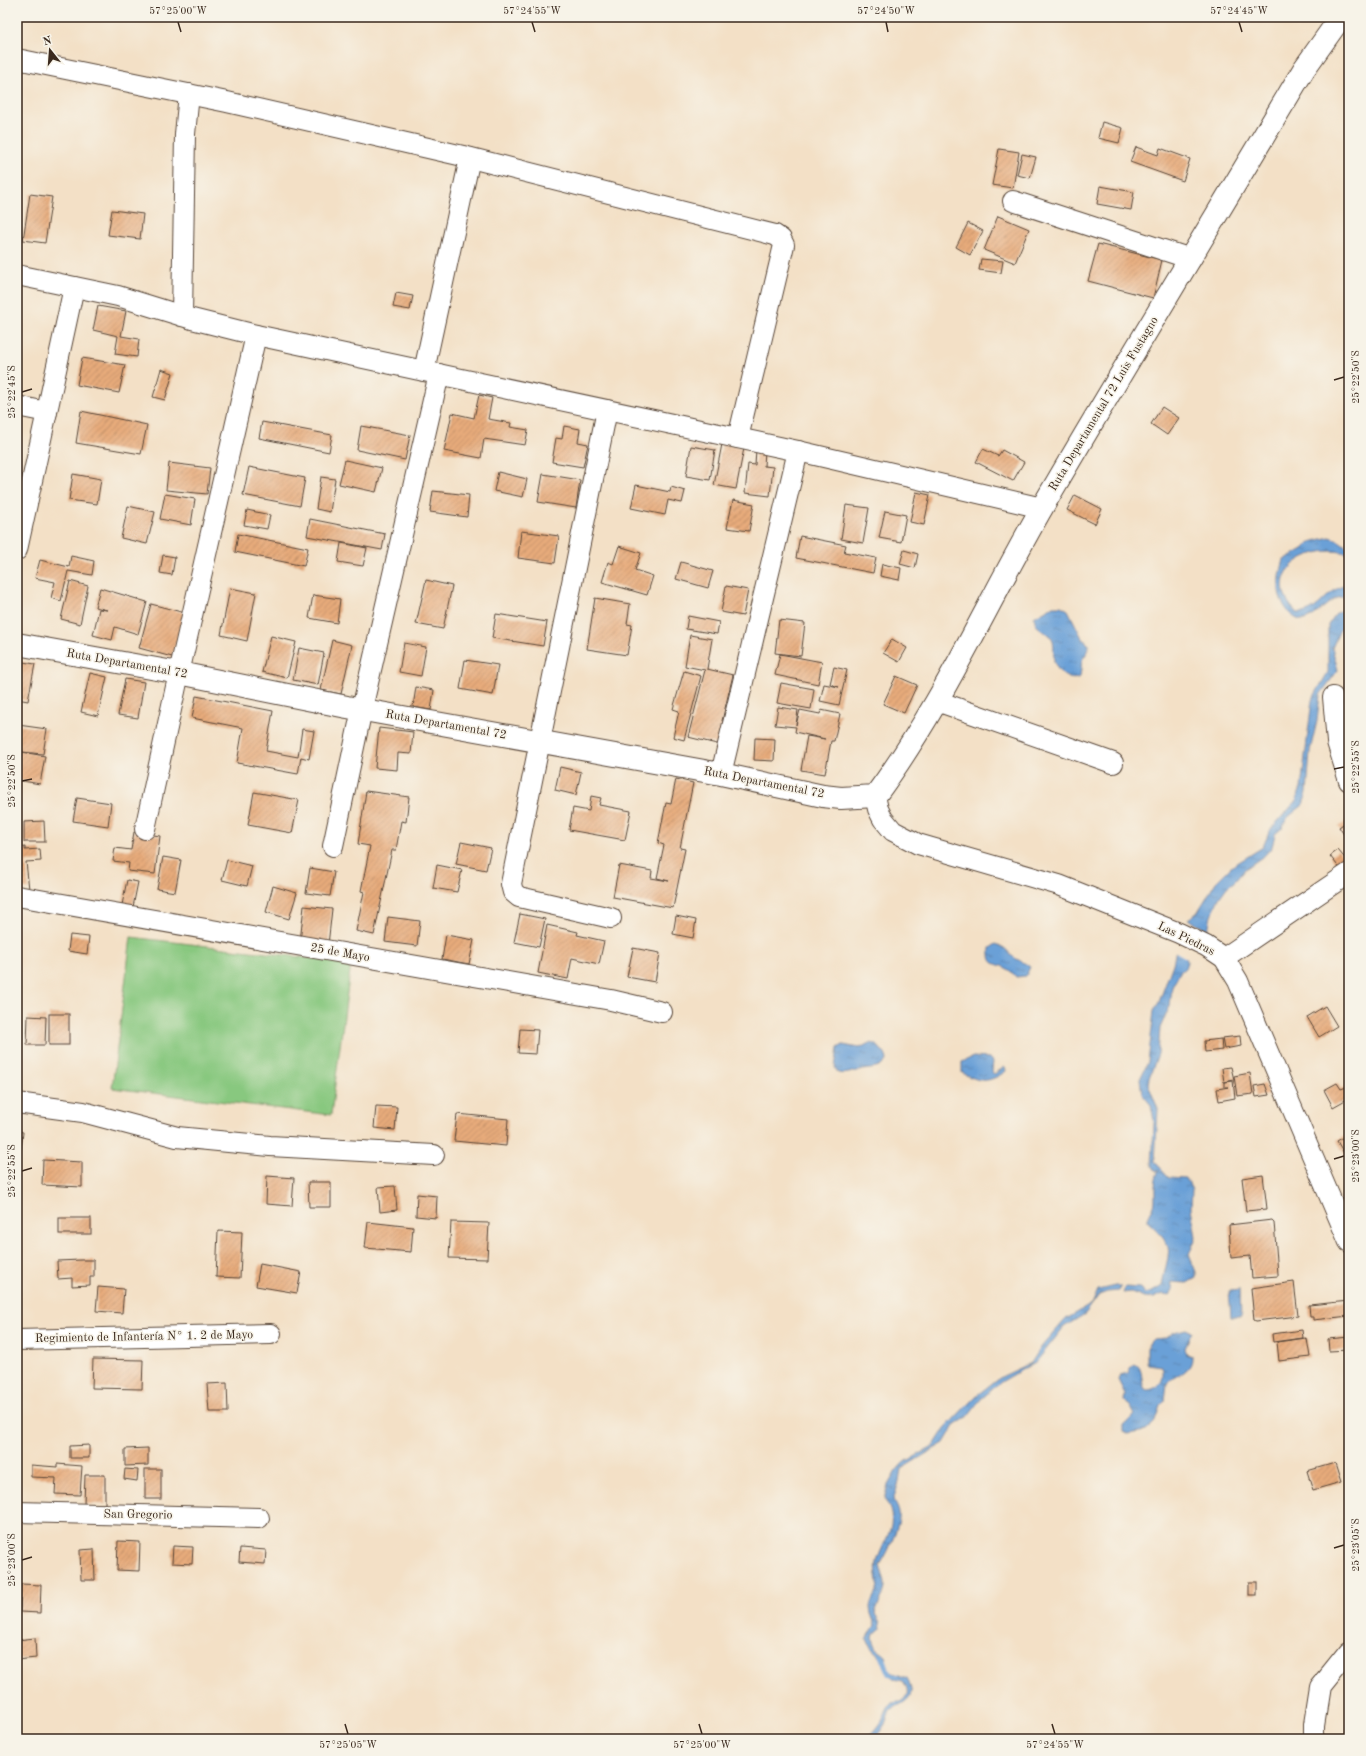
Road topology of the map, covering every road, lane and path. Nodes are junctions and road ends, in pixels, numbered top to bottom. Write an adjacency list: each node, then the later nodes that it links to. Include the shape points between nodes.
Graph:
1 (1341, 17): 6 (main road, Ruta Departamental 72 Luis Fustagno, via 1304,69)
2 (17, 59): 3 (street)
3 (189, 94): 4 (street); 9 (street)
4 (470, 158): 11 (street); 15 (street, via 775,235 781,239 784,244)
5 (1013, 201): 6 (street)
6 (1191, 259): 17 (main road, Ruta Departamental 72 Luis Fustagno)
7 (17, 275): 8 (street)
8 (74, 287): 9 (street, via 118,296); 14 (street)
9 (182, 316): 10 (street)
10 (256, 335): 11 (street); 20 (street)
11 (431, 372): 13 (street); 23 (street)
12 (17, 406): 14 (street)
13 (607, 410): 15 (street); 24 (street)
14 (47, 412): 18 (street)
15 (738, 438): 16 (street)
16 (798, 451): 17 (street); 26 (street)
17 (1042, 508): 22 (main road, Ruta Departamental 72 Luis Fustagno)
18 (17, 550)
19 (17, 644): 20 (main road, Ruta Departamental 72)
20 (179, 673): 23 (main road, Ruta Departamental 72); 29 (street)
21 (1333, 698): 27 (street, via 1337,742)
22 (937, 700): 25 (street); 28 (main road, Ruta Departamental 72 Luis Fustagno)
23 (362, 709): 24 (main road, Ruta Departamental 72); 30 (street)
24 (540, 742): 26 (main road, Ruta Departamental 72); 33 (street, via 511,884 513,892 519,897)
25 (1112, 763)
26 (721, 774): 28 (main road, Ruta Departamental 72, via 823,796)
27 (1349, 780)
28 (875, 796): 34 (street, Las Piedras, via 883,819 893,831 918,844 1059,884 1179,933)
29 (145, 829)
30 (333, 846)
31 (1349, 873): 34 (street)
32 (17, 896): 35 (street, 25 de Mayo, via 612,1000)
33 (611, 918)
34 (1224, 958): 38 (street, Las Piedras, via 1238,981)
35 (662, 1012)
36 (17, 1103): 37 (street, via 83,1112 177,1137 270,1146)
37 (434, 1155)
38 (1349, 1242)
39 (271, 1334): 40 (street, Regimiento de Infantería N° 1. 2 de Mayo)
40 (17, 1340)
41 (17, 1512): 42 (street, San Gregorio)
42 (259, 1518)
43 (1349, 1651): 44 (street, via 1320,1687)
44 (1314, 1739)

